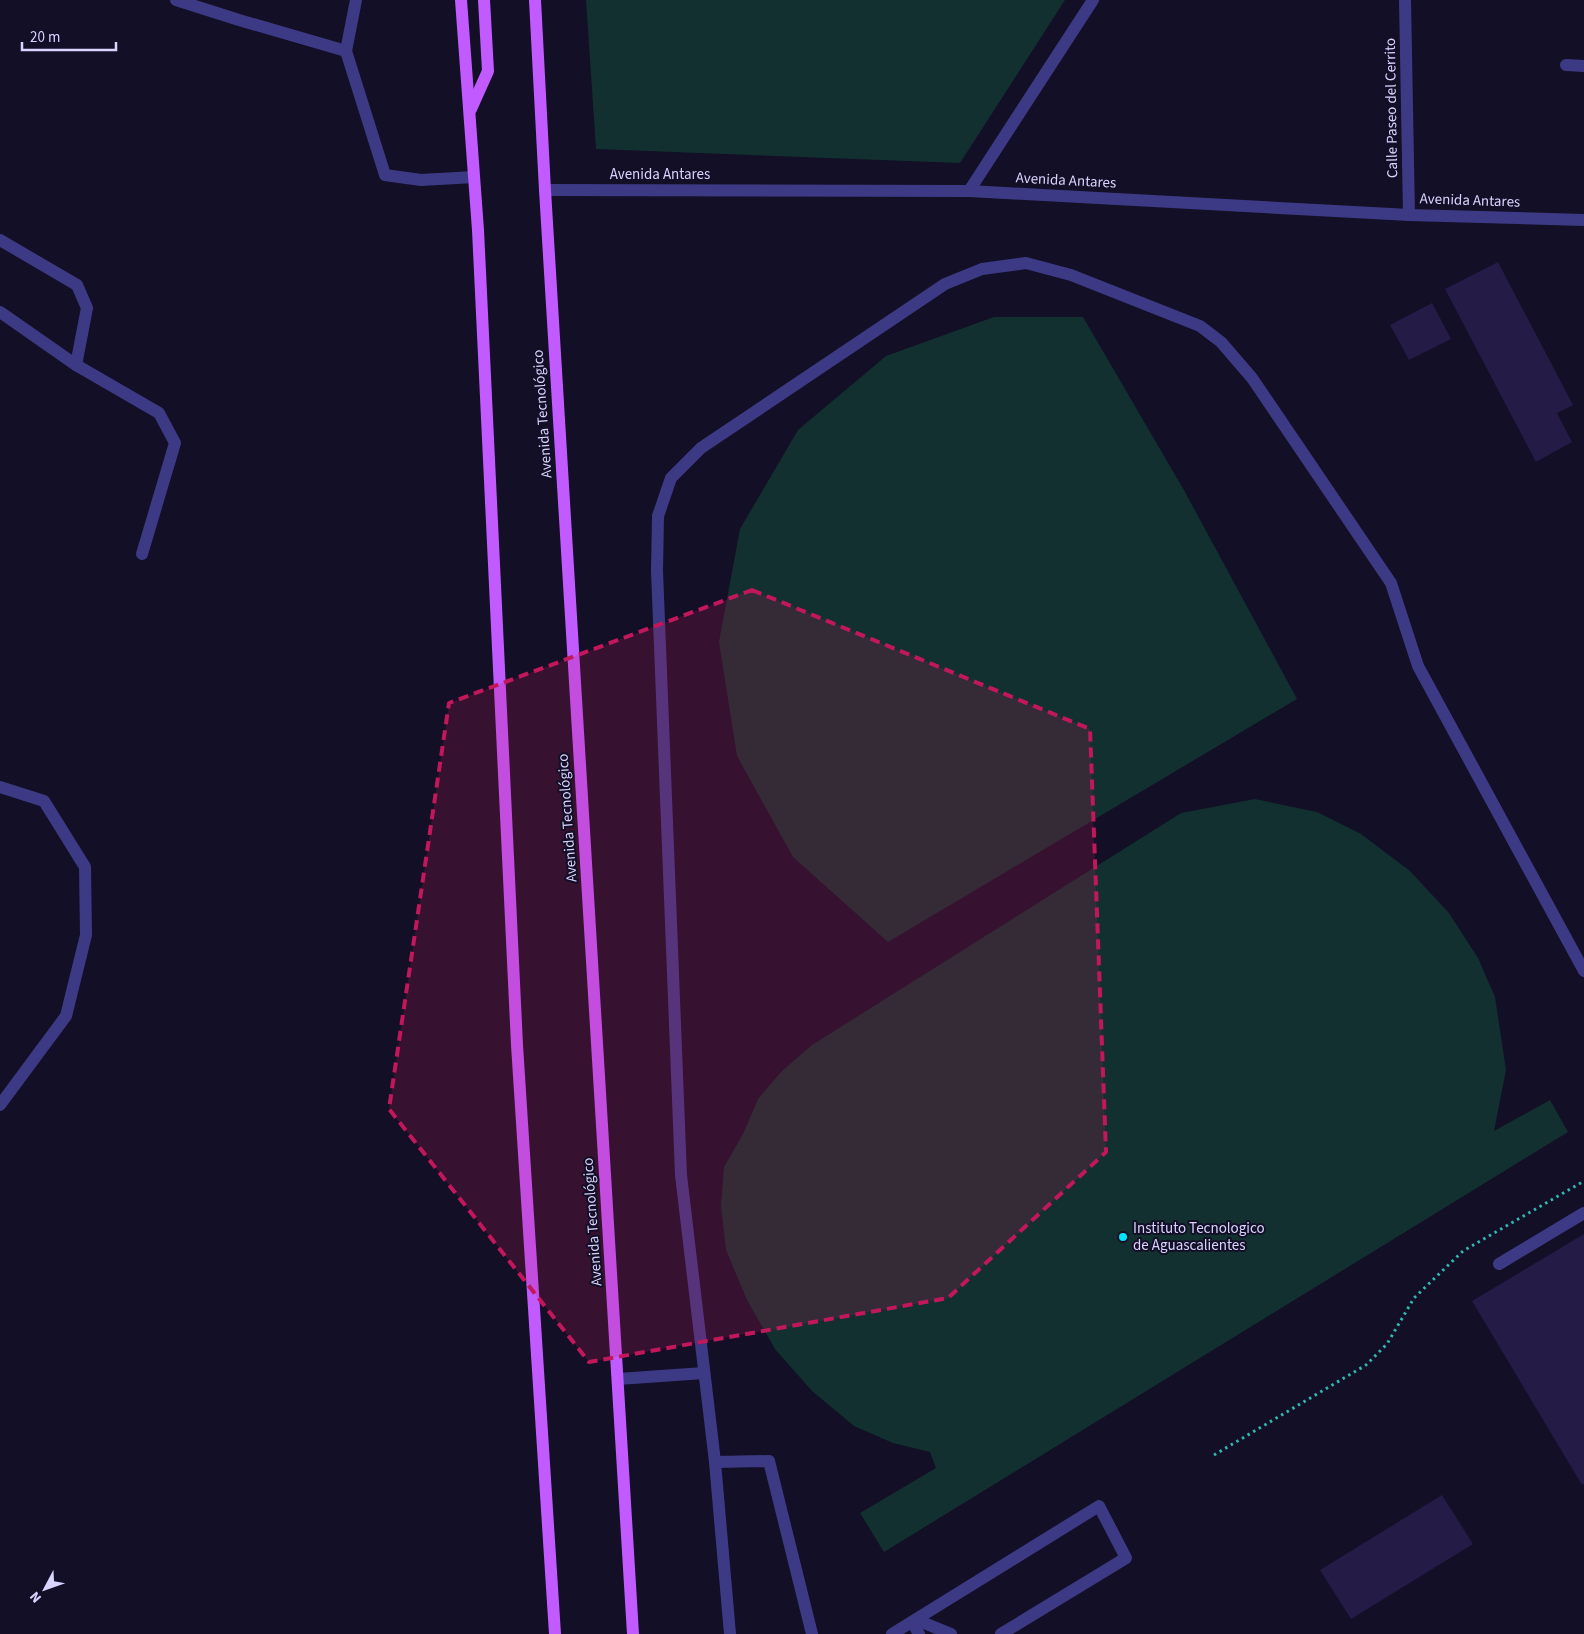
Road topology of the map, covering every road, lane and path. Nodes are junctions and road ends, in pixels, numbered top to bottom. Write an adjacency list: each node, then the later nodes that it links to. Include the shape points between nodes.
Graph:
1 (176, 0): 8 (street)
2 (356, 0): 8 (street)
3 (461, 0): 11 (main road)
4 (484, 0): 11 (main road, via 488,71)
5 (535, 0): 13 (main road, Avenida Tecnológico)
6 (1093, 0): 14 (street)
7 (1405, 0): 15 (street, Calle Paseo del Cerrito)
8 (346, 51): 12 (street, via 385,174 421,180)
9 (1566, 65): 10 (street)
10 (1584, 66)
11 (470, 111): 12 (main road)
12 (474, 177): 32 (main road, via 517,1045)
13 (545, 190): 14 (street, Avenida Antares); 28 (main road, Avenida Tecnológico)
14 (969, 191): 15 (street, Avenida Antares)
15 (1409, 215): 16 (street, Avenida Antares)
16 (1584, 220)
17 (0, 240): 19 (street, via 76,285 87,308)
18 (0, 312): 19 (street)
19 (76, 365): 20 (street, via 159,413 175,443)
20 (142, 554)
21 (0, 787): 23 (street, via 44,801 85,867 86,935 66,1016)
22 (1584, 971): 27 (street, via 1418,666 1391,583 1252,378 1222,342 1200,326 1071,275 1026,263 982,269 945,284 701,448 671,478 658,516 657,571 681,1175)
23 (0, 1105)
24 (1584, 1182): 29 (path, via 1463,1251 1414,1298 1386,1344 1366,1364)
25 (1584, 1213): 26 (street)
26 (1499, 1264)
27 (704, 1373): 28 (street); 30 (street)
28 (618, 1379): 33 (main road, Avenida Tecnológico)
29 (1214, 1455)
30 (715, 1462): 34 (street); 35 (street, via 768,1460)
31 (914, 1621): 36 (street); 37 (street); 38 (street); 39 (street, via 1099,1506 1126,1558)
32 (556, 1634)
33 (633, 1634)
34 (730, 1634)
35 (812, 1634)
36 (892, 1634)
37 (919, 1634)
38 (951, 1634)
39 (1001, 1634)

